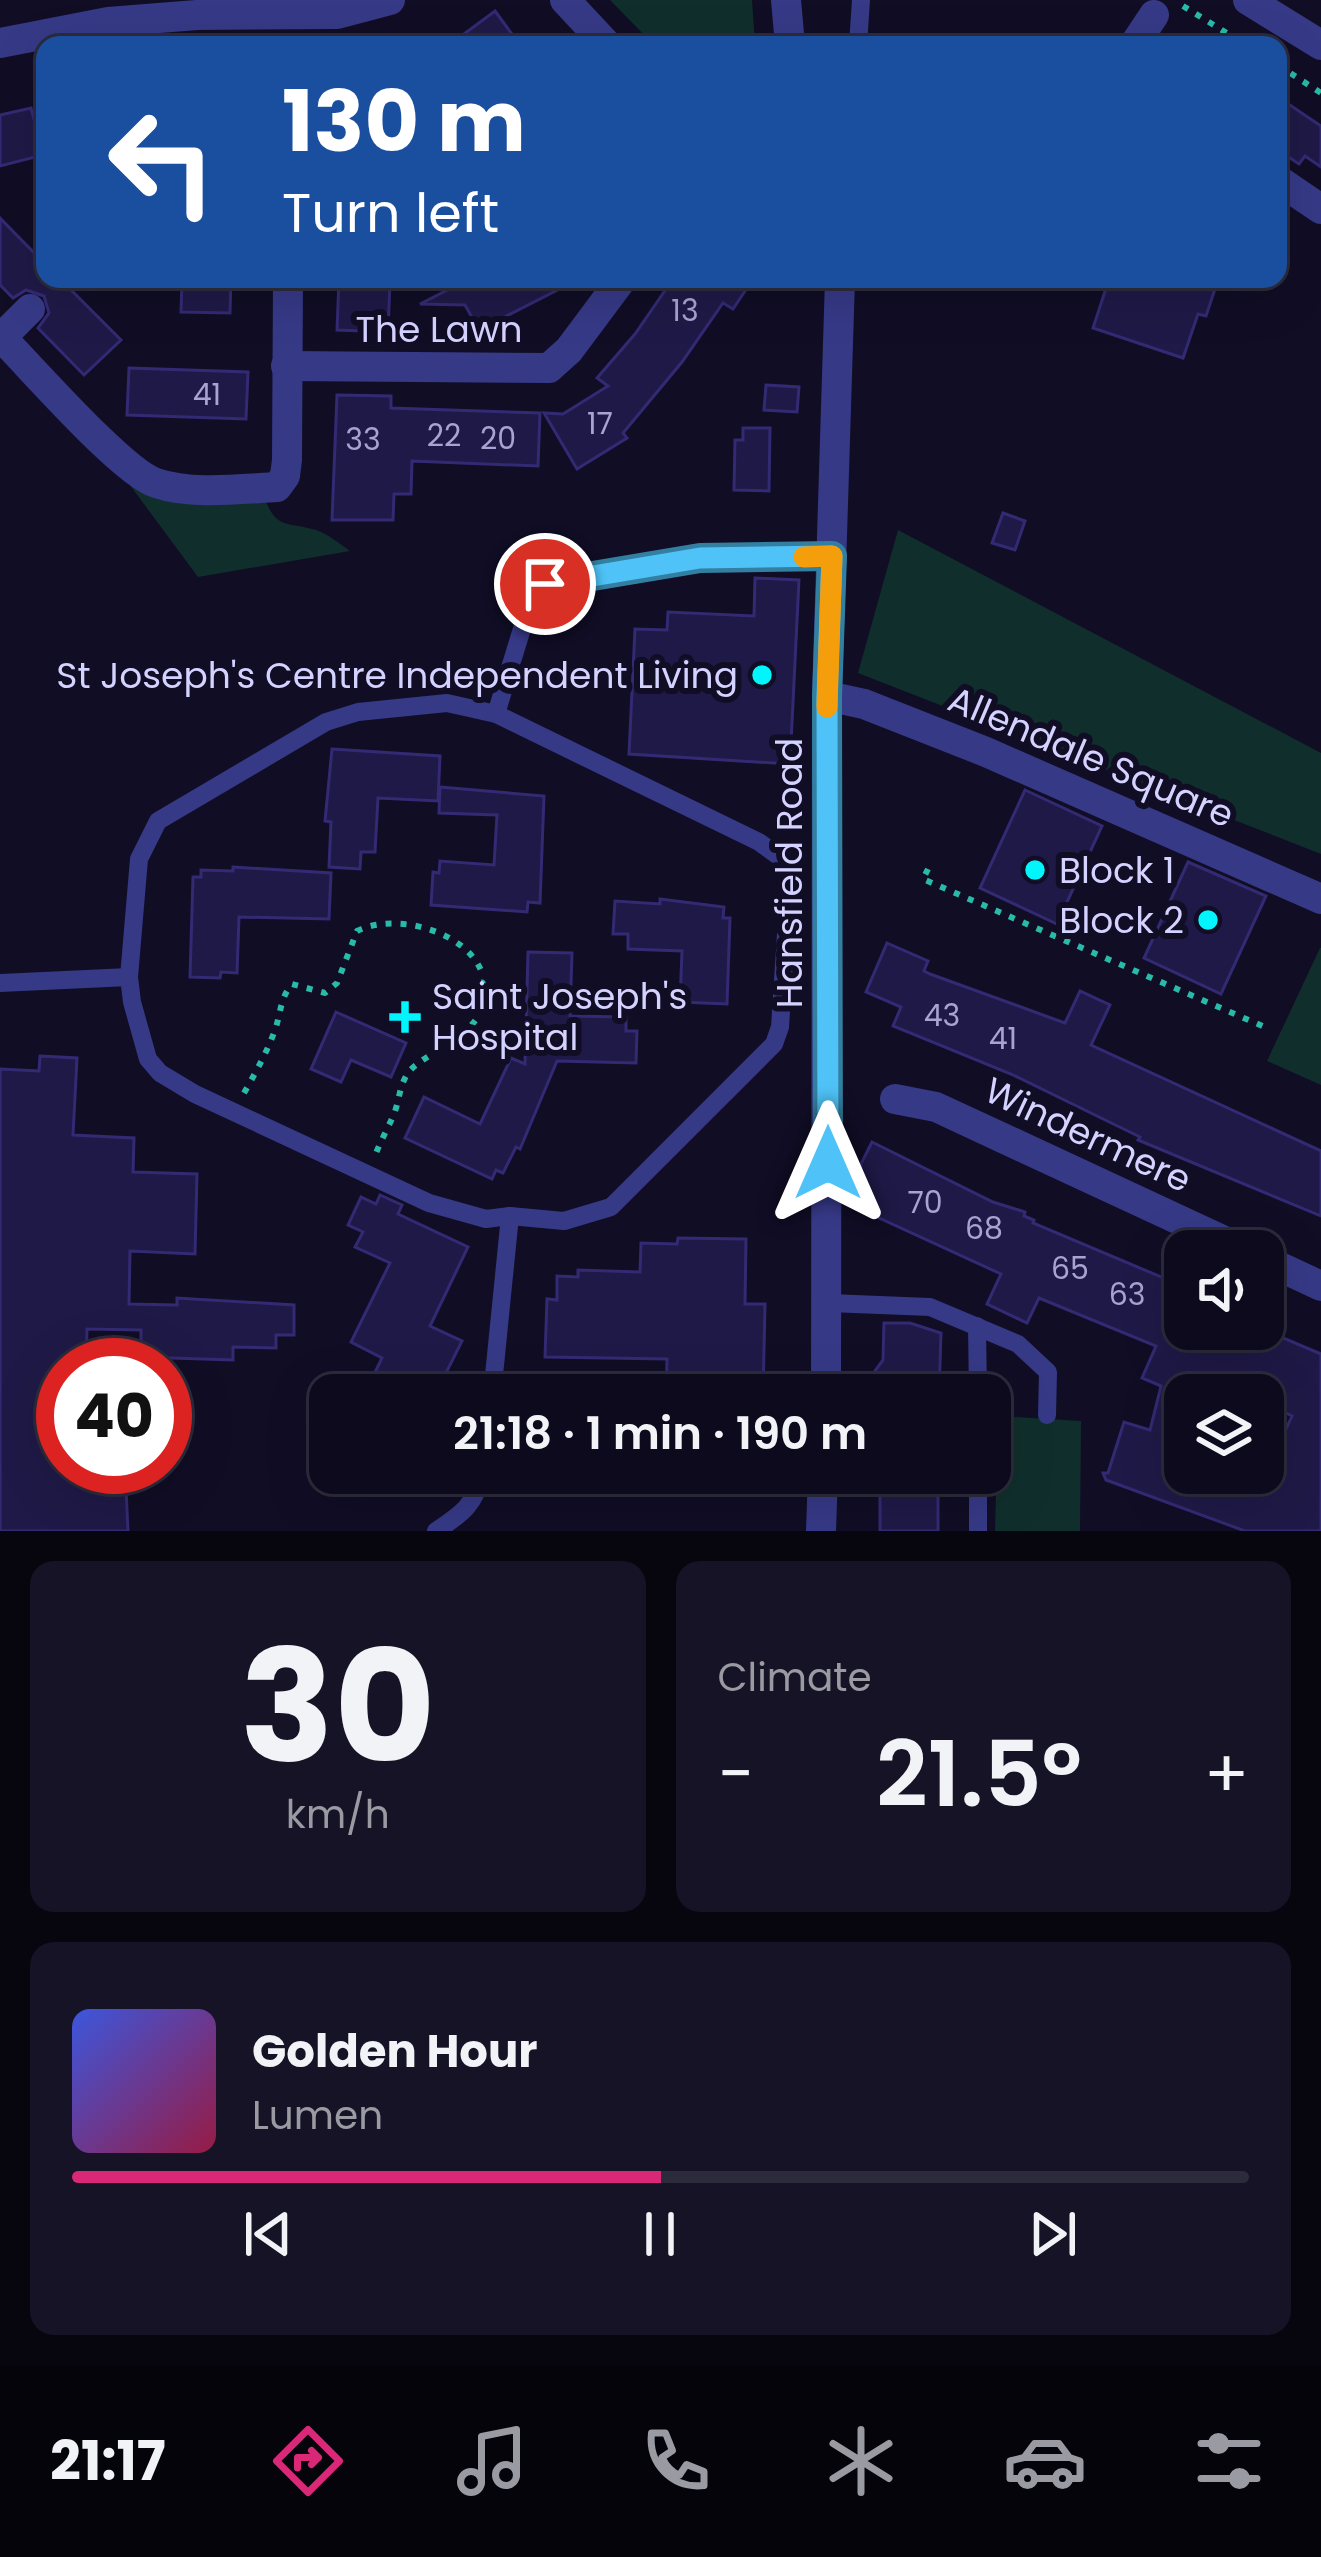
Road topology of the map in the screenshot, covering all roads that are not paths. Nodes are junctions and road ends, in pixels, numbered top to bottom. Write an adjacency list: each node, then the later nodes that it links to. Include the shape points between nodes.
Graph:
1 (390, 0): 7 (street)
2 (565, 0): 10 (street)
3 (786, 0): 11 (street)
4 (861, 0): 12 (lane)
5 (1248, 0): 15 (street)
6 (1164, 7): 13 (street)
7 (297, 21): 8 (street, via 197,15)
8 (36, 36)
9 (36, 36): 14 (street)
10 (599, 36)
11 (789, 36)
12 (859, 36)
13 (1141, 36)
14 (0, 43)
15 (1321, 45)
16 (1287, 186): 17 (street)
17 (1321, 209)
18 (288, 288): 23 (street)
19 (615, 288): 23 (street, The Lawn, via 549,368)
20 (840, 288): 24 (street, Hansfield Road)
21 (30, 309): 22 (street)
22 (1, 336): 23 (street, via 122,459 167,486 277,487 287,460)
23 (286, 366)
24 (832, 556): 25 (street, Hansfield Road); 26 (lane, via 700,558 545,584 531,599)
25 (827, 697): 27 (street, Allendale Square, via 986,752); 35 (street, Hansfield Road)
26 (496, 714): 28 (lane, via 447,704 326,722 158,820 139,860); 31 (lane, via 759,842 790,872 780,1027 760,1062 611,1207 564,1221)
27 (1321, 899)
28 (129, 977): 29 (lane); 31 (lane, via 137,1031 160,1073 429,1202 486,1219)
29 (0, 982)
30 (895, 1099): 32 (street, Windermere, via 936,1107)
31 (510, 1216): 37 (lane)
32 (1201, 1230)
33 (1284, 1269): 34 (street)
34 (1321, 1286)
35 (829, 1303): 36 (lane, via 929,1307); 38 (street, Hansfield Road)
36 (977, 1326): 39 (lane); 40 (lane, via 1018,1344 1048,1372)
37 (494, 1374)
38 (827, 1374)
39 (978, 1374)
40 (1048, 1415)
41 (478, 1494): 44 (lane)
42 (822, 1494): 45 (street)
43 (978, 1494): 46 (lane)
44 (436, 1531)
45 (820, 1531)
46 (978, 1531)

